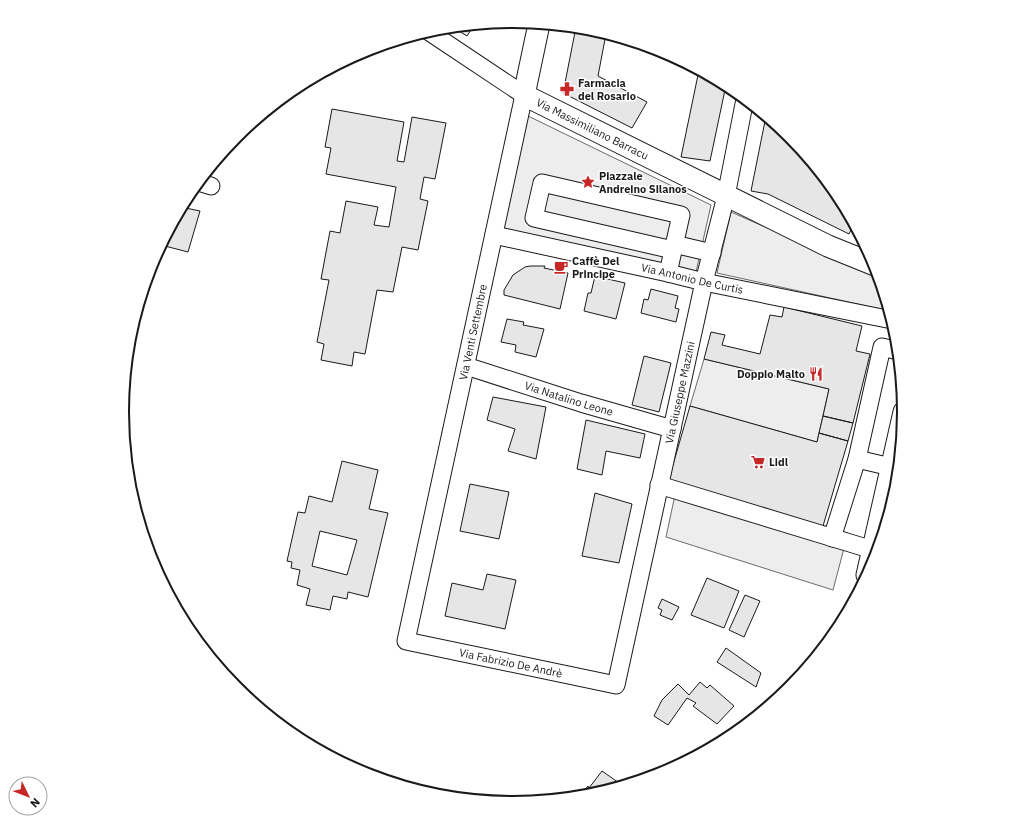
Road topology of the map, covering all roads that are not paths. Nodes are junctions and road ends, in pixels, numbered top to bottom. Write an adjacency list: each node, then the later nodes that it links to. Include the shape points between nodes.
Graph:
1 (538, 29): 3 (main road, Via Venti Settembre)
2 (435, 36): 3 (street, Via Massimiliano Barracu)
3 (524, 95): 5 (main road, Via Massimiliano Barracu); 6 (street, Via Venti Settembre)
4 (744, 105): 5 (street, Via Giuseppe Mazzini)
5 (726, 196): 7 (main road, Via Massimiliano Barracu); 10 (street, Via Giuseppe Mazzini)
6 (494, 235): 12 (street, Via Antonio De Curtis); 16 (street, Via Venti Settembre)
7 (828, 246): 9 (main road, Via Massimiliano Barracu); 11 (main road, Via Massimiliano Barracu)
8 (674, 247): 8 (street, via 681,215 542,183 534,218); 10 (street); 12 (street)
9 (859, 247)
10 (712, 253): 13 (street, Via Giuseppe Mazzini)
11 (866, 261)
12 (668, 273): 13 (street, Via Antonio De Curtis)
13 (704, 282): 14 (street, Via Antonio De Curtis); 17 (street, Via Giuseppe Mazzini)
14 (885, 319)
15 (892, 350): 19 (street, via 882,347)
16 (466, 366): 17 (street, Via Natalino Leone); 25 (street, Via Venti Settembre)
17 (672, 429): 21 (street, Via Giuseppe Mazzini)
18 (895, 451): 20 (main road)
19 (858, 459): 20 (street); 22 (street)
20 (891, 468): 23 (main road)
21 (659, 485): 22 (street); 26 (street, Via Giuseppe Mazzini)
22 (832, 538): 24 (street)
23 (875, 540)
24 (872, 550)
25 (406, 641): 26 (street, Via Fabrizio De Andrè)
26 (616, 685)

